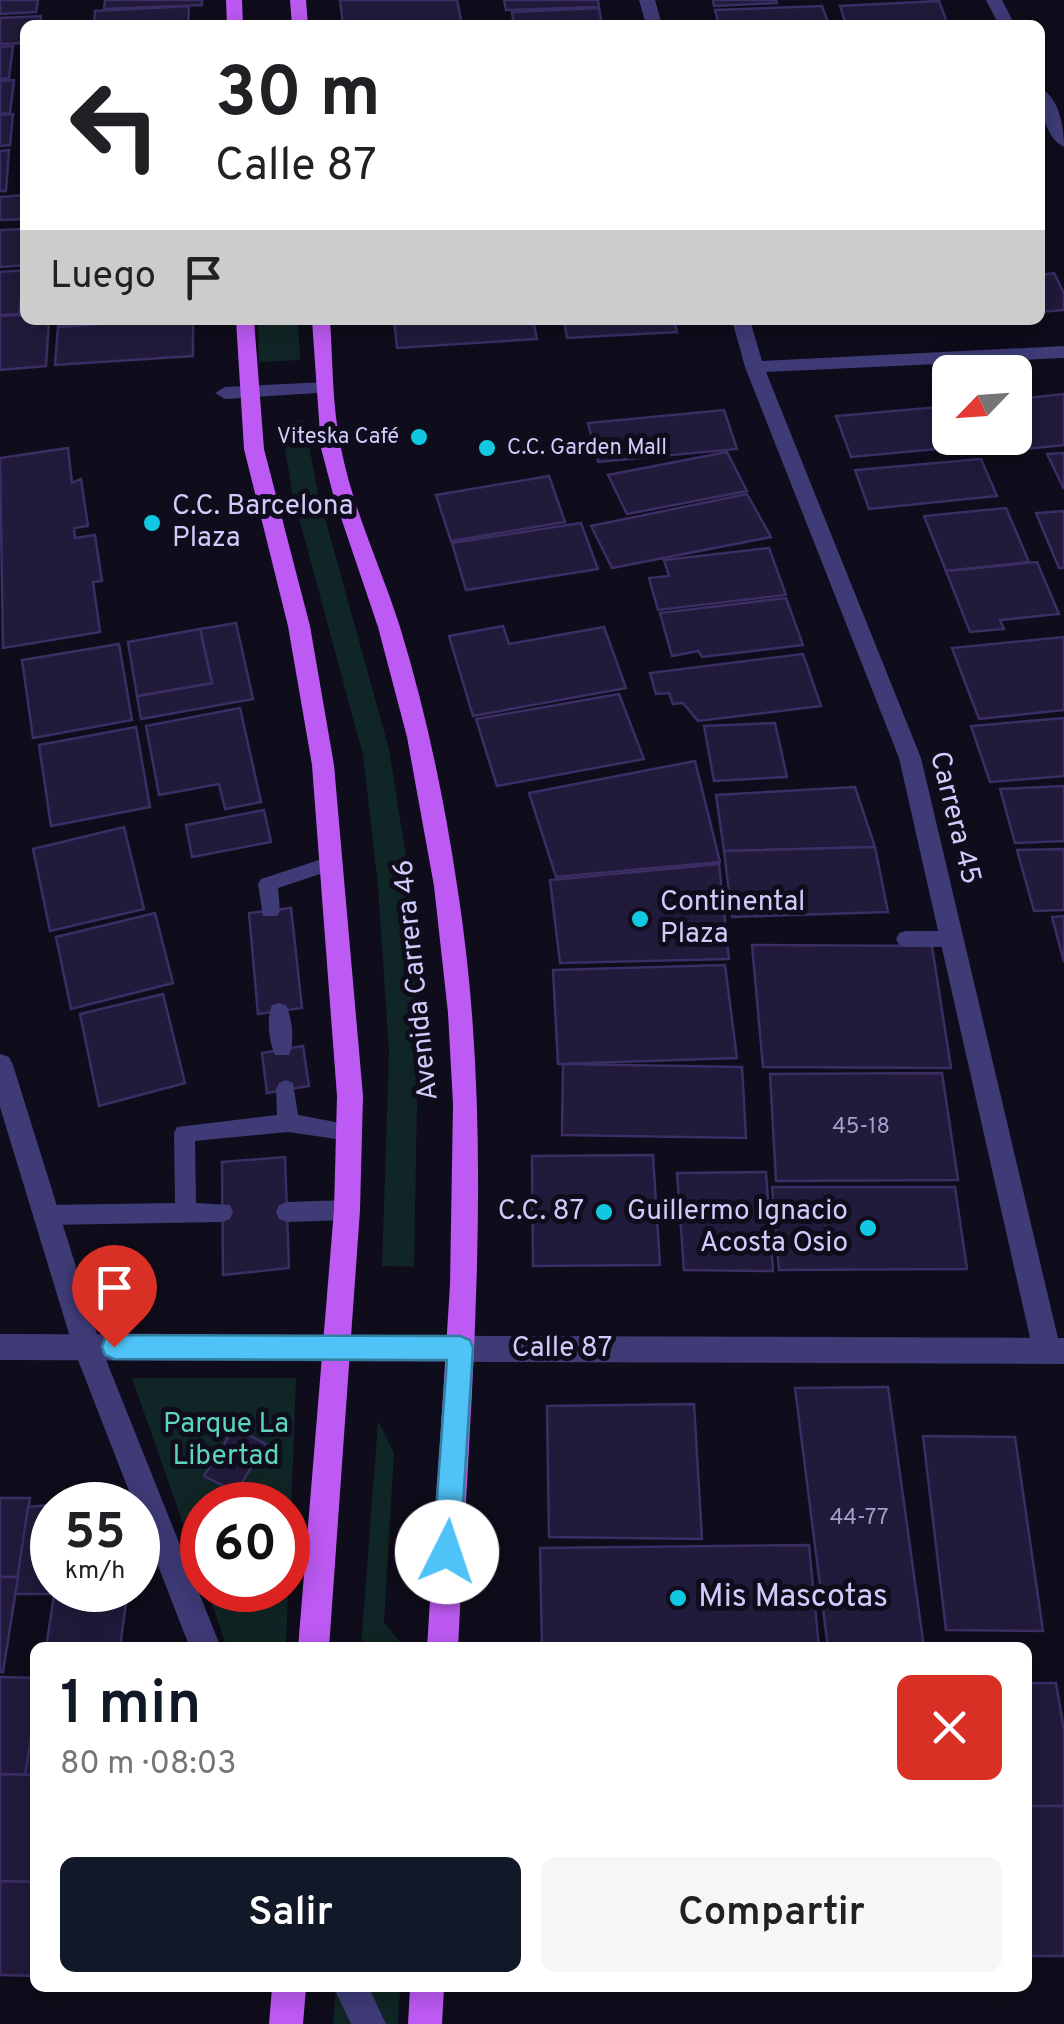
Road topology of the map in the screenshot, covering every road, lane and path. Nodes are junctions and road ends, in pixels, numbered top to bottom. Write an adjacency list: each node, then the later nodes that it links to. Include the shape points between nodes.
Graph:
1 (1045, 103): 2 (street)
2 (1064, 142)
3 (244, 325): 9 (main road)
4 (321, 325): 8 (main road, Avenida Carrera 46)
5 (742, 325): 7 (street, Carrera 45)
6 (1064, 352): 7 (street)
7 (754, 367): 13 (street, Carrera 45, via 910,758)
8 (326, 388): 9 (street); 28 (main road, Avenida Carrera 46, via 344,504 389,627 426,767 452,927 465,1112)
9 (236, 392): 10 (main road, via 305,660)
10 (332, 863): 11 (lane, via 268,884); 19 (main road)
11 (270, 911)
12 (906, 939): 13 (lane)
13 (953, 939): 29 (street, Carrera 45)
14 (279, 1011): 15 (lane)
15 (282, 1049)
16 (0, 1065): 24 (street)
17 (286, 1090): 18 (lane)
18 (288, 1123): 19 (lane); 23 (lane, via 184,1133)
19 (350, 1132): 20 (main road)
20 (347, 1210): 22 (lane); 27 (main road)
21 (222, 1212): 23 (lane)
22 (286, 1212)
23 (186, 1213): 24 (lane)
24 (47, 1215): 25 (street)
25 (87, 1347): 26 (street, Calle 87); 27 (street, Calle 87); 30 (street)
26 (0, 1348)
27 (334, 1348): 28 (street, Calle 87); 31 (main road)
28 (460, 1348): 29 (street, Calle 87); 32 (main road, Avenida Carrera 46)
29 (1056, 1351)
30 (204, 1642)
31 (313, 1642)
32 (442, 1642)
33 (289, 1992): 36 (main road)
34 (353, 1992): 37 (street)
35 (427, 1992): 38 (main road)
36 (286, 2024)
37 (369, 2024)
38 (425, 2024)

